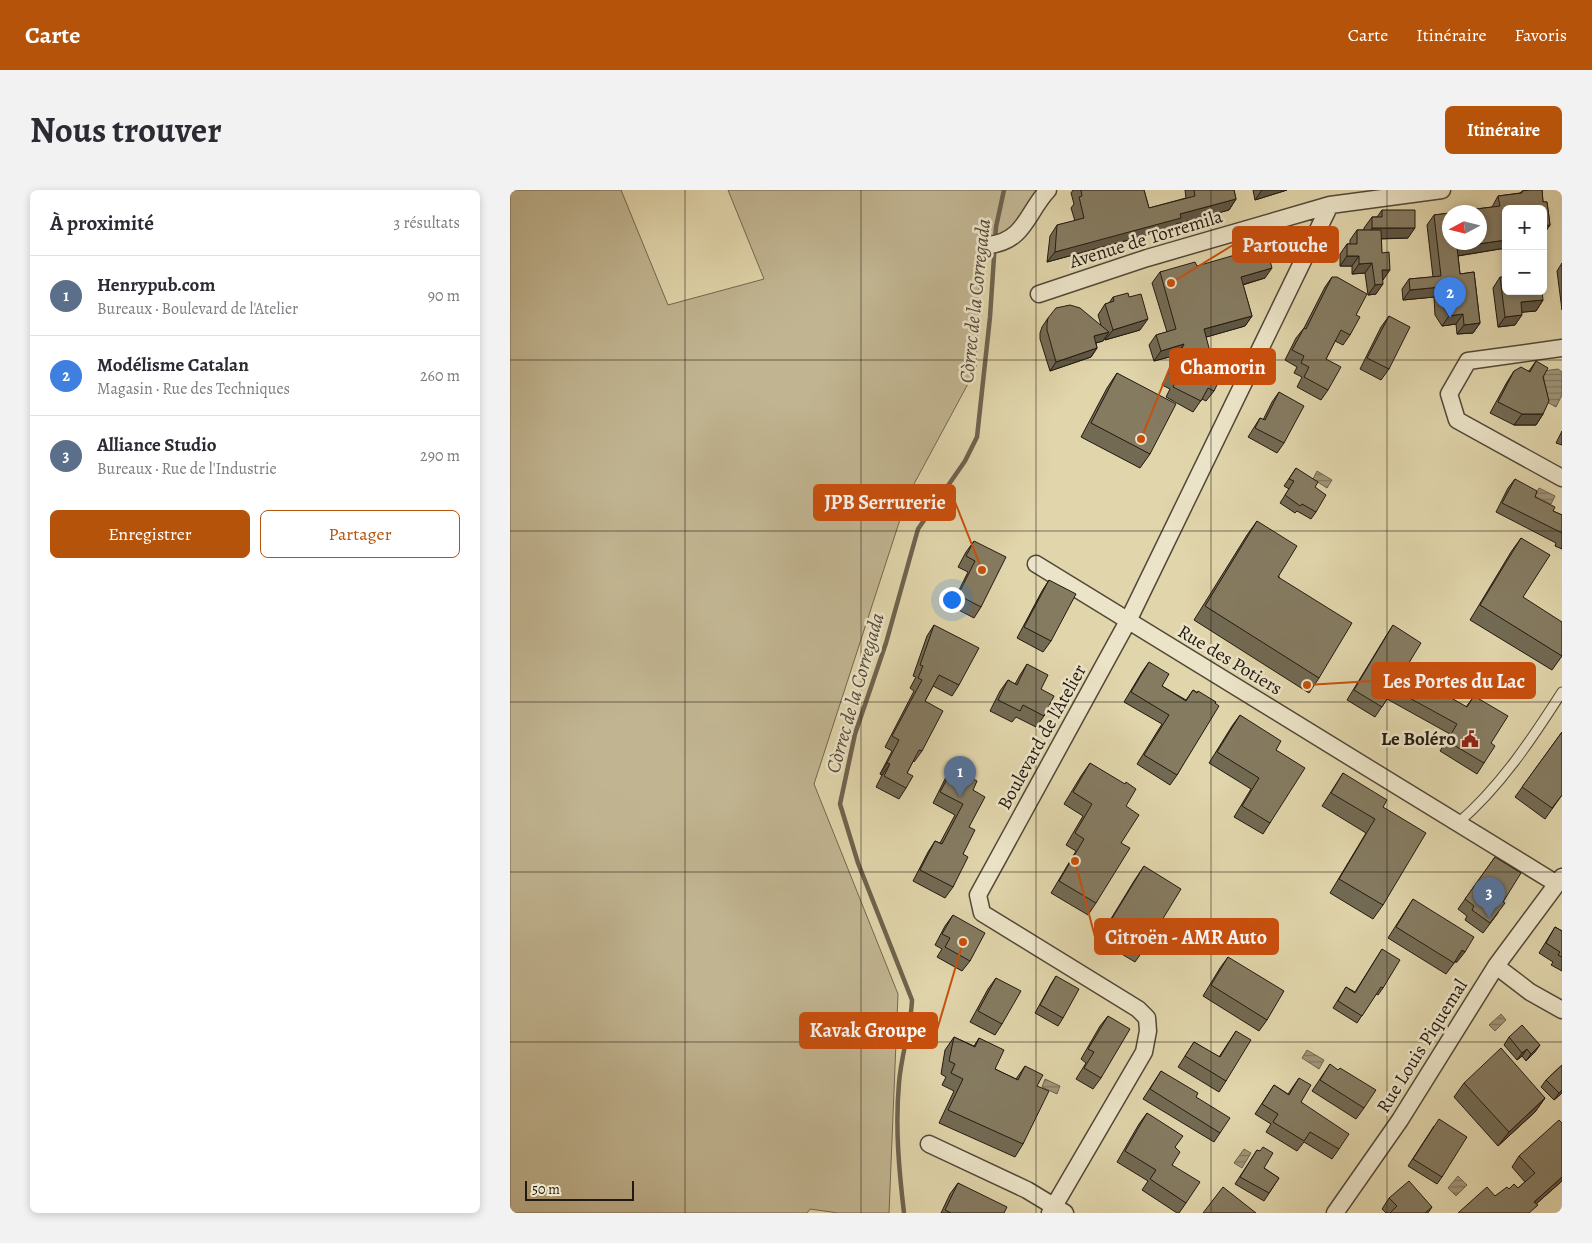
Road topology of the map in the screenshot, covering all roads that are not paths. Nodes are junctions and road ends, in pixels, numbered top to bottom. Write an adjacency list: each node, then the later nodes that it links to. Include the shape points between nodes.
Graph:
1 (1048, 190): 4 (street, via 1024,226 1006,242)
2 (1442, 190): 3 (street, Avenue de Torremila)
3 (1330, 205): 5 (street, Avenue de Torremila, via 1147,258); 9 (street, Boulevard de l'Atelier)
4 (995, 244)
5 (1039, 294)
6 (1562, 348): 7 (street, via 1468,361 1449,394 1457,420)
7 (1562, 478)
8 (1036, 564): 9 (street, Rue des Potiers)
9 (1128, 621): 11 (street, Rue des Potiers); 16 (street, Boulevard de l'Atelier, via 978,895 982,914 1138,1009 1147,1018 1144,1052)
10 (1562, 692): 11 (lane, via 1499,782)
11 (1458, 823): 12 (street, Rue des Potiers)
12 (1559, 880): 13 (street, Rue Louis Piquemal)
13 (1496, 966): 14 (street, via 1530,992); 17 (street, Rue Louis Piquemal, via 1400,1120)
14 (1562, 1010)
15 (930, 1144): 16 (street, via 1027,1190)
16 (1056, 1211)
17 (1335, 1213)

